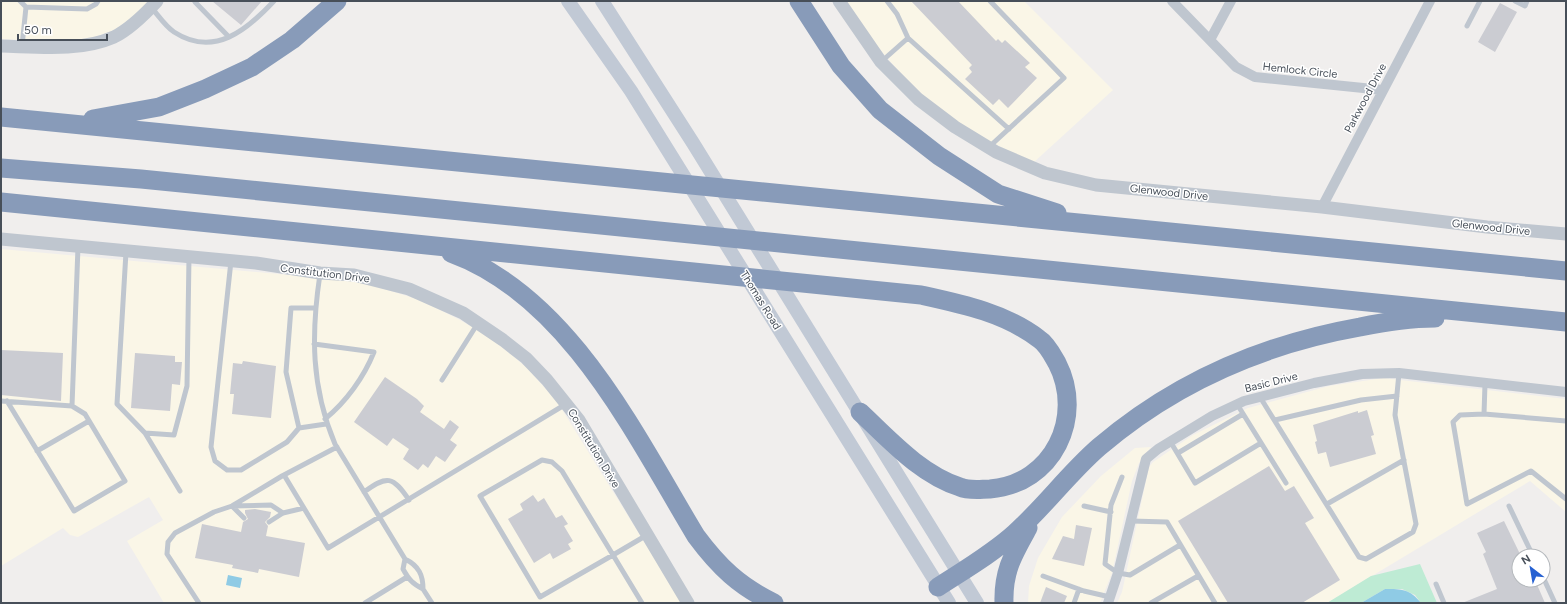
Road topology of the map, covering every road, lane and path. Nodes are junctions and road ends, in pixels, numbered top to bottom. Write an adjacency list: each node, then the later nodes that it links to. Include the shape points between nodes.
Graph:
1 (20, 1): 19 (lane)
2 (98, 1): 19 (lane, via 87,9)
3 (195, 1): 21 (lane)
4 (274, 1): 21 (lane, via 261,15 236,35)
5 (337, 1): 29 (highway, via 292,40 252,67 205,89 160,107)
6 (568, 1): 105 (main road, Thomas Road, via 631,91 671,154)
7 (602, 1): 60 (main road)
8 (799, 1): 35 (highway, via 841,66 892,120 939,156 998,194)
9 (839, 1): 26 (street, Glenwood Drive)
10 (887, 1): 22 (lane, via 897,14)
11 (990, 1): 30 (lane, via 1064,78)
12 (1172, 1): 23 (street, Hemlock Circle)
13 (1231, 1): 23 (street)
14 (1430, 1): 27 (street, Parkwood Drive)
15 (1480, 1): 20 (lane)
16 (1515, 1): 17 (lane, via 1525,6)
17 (1528, 1)
18 (154, 4): 21 (lane, via 172,31 190,42 209,43); 25 (street, via 143,16 115,36 83,46)
19 (26, 7): 25 (lane)
20 (1466, 26)
21 (229, 37)
22 (908, 38): 26 (lane); 30 (lane)
23 (1210, 40): 27 (street, Hemlock Circle, via 1236,68 1255,77)
24 (1, 46): 25 (street)
25 (22, 46)
26 (881, 62): 31 (street, Glenwood Drive, via 918,99)
27 (1383, 90): 34 (street, Parkwood Drive)
28 (1, 117): 29 (highway)
29 (71, 123): 35 (highway)
30 (1009, 129): 31 (lane)
31 (988, 148): 34 (street, Glenwood Drive, via 1045,173 1096,185)
32 (1, 168): 46 (highway, via 141,179)
33 (1, 202): 38 (highway)
34 (1322, 207): 36 (street, Glenwood Drive)
35 (1088, 224): 43 (highway)
36 (1566, 234)
37 (1, 239): 39 (street, Constitution Drive)
38 (419, 244): 60 (highway, via 921,295 963,304 996,314 1040,340 1064,378 1068,416 1056,448 1041,467 1023,480 1002,488 978,490 962,488 939,478 918,464); 115 (highway, via 467,258 487,270 510,284 560,329 582,354 605,387 696,536 713,559 752,592)
39 (78, 246): 40 (street, Constitution Drive); 59 (lane)
40 (126, 250): 41 (street, Constitution Drive); 68 (lane, via 117,404)
41 (189, 256): 42 (street, Constitution Drive); 68 (lane, via 187,386 174,435)
42 (231, 261): 44 (street, Constitution Drive); 67 (lane, via 211,447 215,461 227,470 241,470 287,442)
43 (1566, 271)
44 (320, 273): 45 (lane); 47 (street, Constitution Drive, via 354,275 409,289)
45 (315, 308): 49 (lane); 67 (lane, via 291,308 286,372)
46 (1544, 320): 48 (highway); 87 (highway, via 1424,318 1383,323 1334,331 1250,356 1222,367 1164,400 1126,426 1099,447)
47 (479, 322): 51 (lane); 57 (street, Constitution Drive, via 526,358)
48 (1566, 322)
49 (314, 344): 66 (lane, via 318,391); 66 (lane, via 374,352 368,367)
50 (1399, 373): 52 (street, Basic Drive); 54 (lane); 55 (street, Basic Drive, via 1362,374)
51 (442, 380)
52 (1485, 384): 53 (street, Basic Drive); 62 (lane)
53 (1566, 392)
54 (1397, 396): 63 (lane, via 1361,400); 74 (lane, via 1396,415)
55 (1260, 397): 58 (street, Basic Drive); 63 (lane)
56 (4, 401): 59 (lane); 72 (lane)
57 (567, 403): 81 (lane); 94 (street, Constitution Drive)
58 (1237, 404): 61 (lane); 69 (street, Basic Drive)
59 (72, 406): 64 (lane)
60 (860, 412): 99 (main road)
61 (1243, 414): 70 (lane); 73 (lane)
62 (1484, 414): 65 (lane); 80 (lane, via 1460,415 1453,422 1467,504 1531,471)
63 (1275, 420): 82 (lane)
64 (89, 421): 72 (lane); 72 (lane, via 124,482 74,511)
65 (1566, 421)
66 (326, 422): 67 (lane); 71 (lane)
67 (299, 428)
68 (145, 433): 78 (lane)
69 (1170, 441): 73 (lane); 92 (street, Basic Drive, via 1146,459)
70 (1261, 443): 73 (lane, via 1195,483); 77 (lane)
71 (337, 447): 75 (lane); 79 (lane)
72 (37, 451)
73 (1178, 453)
74 (1404, 460): 82 (lane); 82 (lane, via 1416,524 1413,532 1366,559 1359,556)
75 (284, 475): 83 (lane); 86 (lane)
76 (1122, 477): 88 (lane)
77 (1286, 483)
78 (180, 491)
79 (364, 492): 81 (lane, via 379,480 391,481 400,485); 90 (lane)
80 (1566, 499)
81 (409, 500): 90 (lane)
82 (1327, 504)
83 (232, 506): 89 (lane, via 271,505); 91 (lane); 110 (lane, via 214,512 174,533 168,542 167,554)
84 (1084, 506): 88 (lane)
85 (1509, 506): 96 (lane)
86 (304, 508): 89 (lane); 90 (lane, via 328,548)
87 (1038, 510): 99 (highway, via 992,552); 118 (highway, via 1008,564 1003,592)
88 (1110, 512): 100 (lane, via 1105,564)
89 (283, 513): 93 (lane)
90 (380, 517): 98 (lane)
91 (244, 518)
92 (1131, 521): 95 (lane, via 1166,522); 100 (street, Basic Drive)
93 (269, 522)
94 (647, 536): 97 (lane); 114 (street, Constitution Drive)
95 (1180, 545): 100 (lane, via 1130,575); 102 (lane)
96 (1529, 548)
97 (613, 555): 97 (lane, via 540,597 480,496 542,460 552,462 562,471); 113 (lane)
98 (405, 559): 103 (lane, via 403,570); 107 (lane, via 414,564 423,577)
99 (960, 573): 105 (highway); 117 (main road)
100 (1118, 573): 109 (street, Basic Drive)
101 (1043, 576): 108 (lane)
102 (1198, 576): 120 (lane); 121 (lane)
103 (407, 577): 107 (lane, via 411,583); 111 (lane)
104 (1436, 584): 122 (lane)
105 (938, 586): 116 (main road, Thomas Road)
106 (1548, 588): 123 (lane)
107 (423, 589): 112 (lane)
108 (1079, 589): 109 (lane); 119 (lane)
109 (1109, 600)
110 (199, 603)
111 (365, 603)
112 (432, 603)
113 (642, 603)
114 (688, 603)
115 (774, 603)
116 (949, 603)
117 (977, 603)
118 (1004, 603)
119 (1074, 603)
120 (1151, 603)
121 (1214, 603)
122 (1444, 603)
123 (1555, 603)

